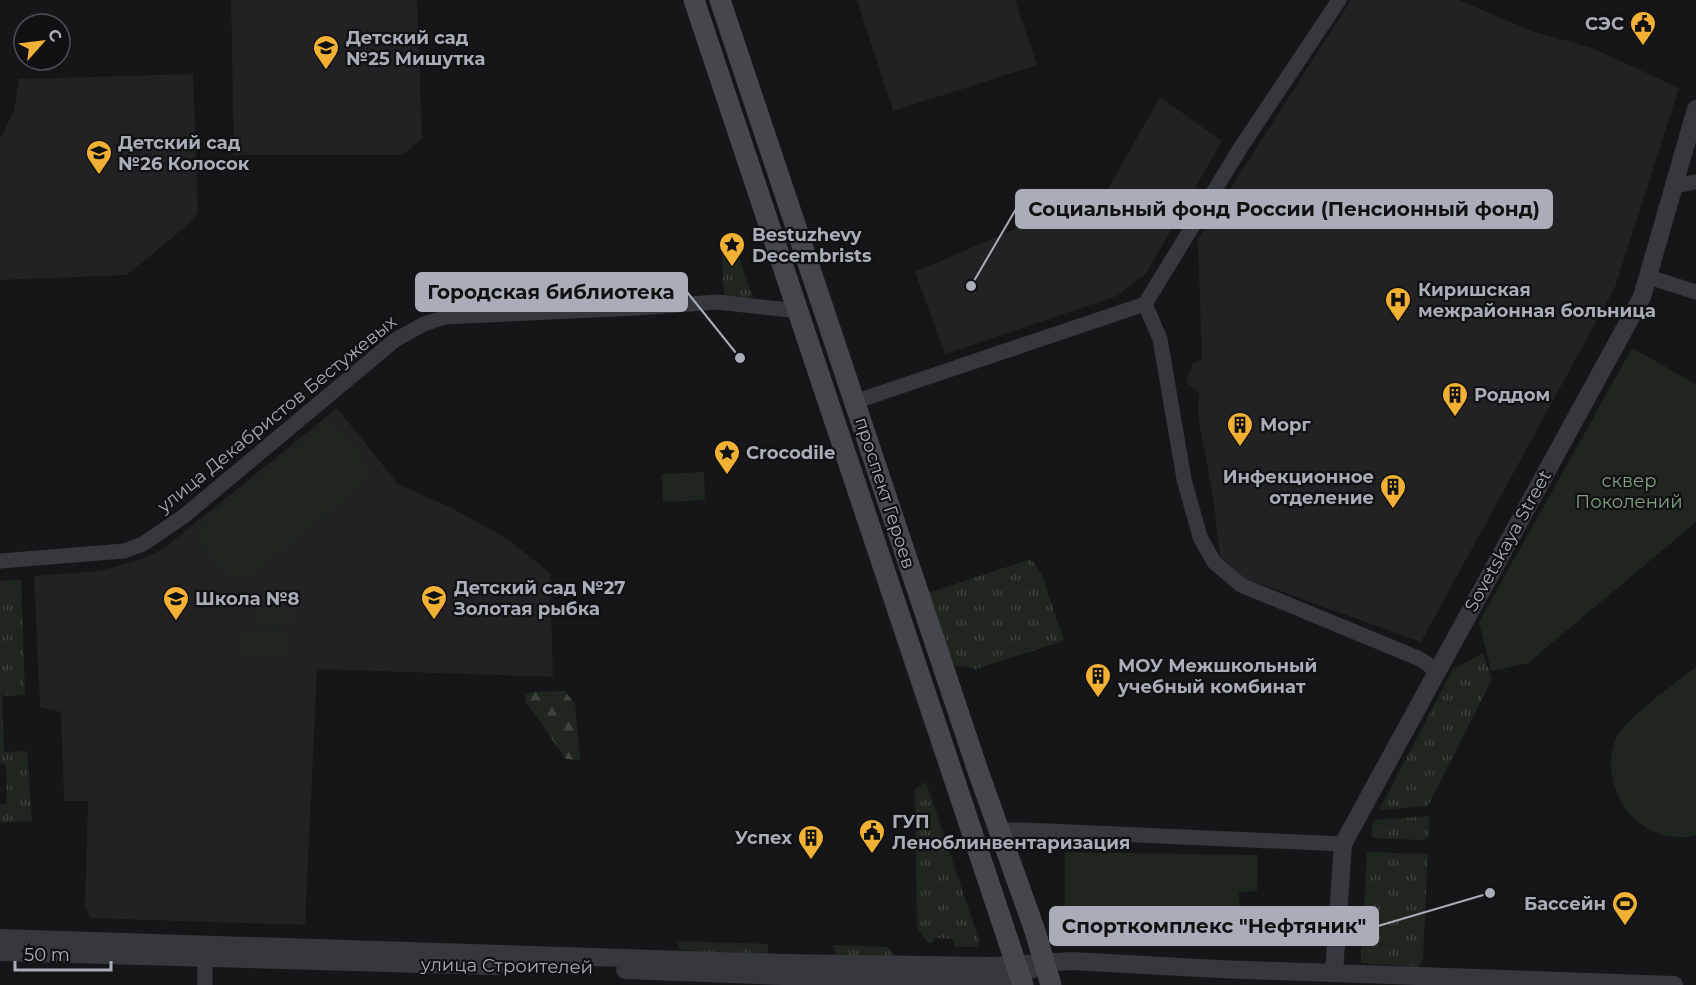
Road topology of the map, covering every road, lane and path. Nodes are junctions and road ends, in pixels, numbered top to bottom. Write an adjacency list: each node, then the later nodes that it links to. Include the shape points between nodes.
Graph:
1 (694, 0): 10 (main road, проспект Героев)
2 (720, 0): 11 (main road, проспект Героев)
3 (1339, 0): 9 (street, via 1241,147)
4 (1696, 109): 6 (street, Sovetskaya Street)
5 (1696, 182): 6 (street)
6 (1674, 186): 7 (street, Sovetskaya Street)
7 (1649, 277): 8 (street); 13 (street, Sovetskaya Street, via 1614,351)
8 (1696, 292)
9 (1145, 304): 11 (street); 13 (street, via 1160,339 1184,479 1200,537 1214,562 1241,585 1420,659)
10 (798, 311): 12 (street, улица Декабристов Бестужевых, via 717,302 459,315 434,320 395,340 184,516 143,544 124,551); 21 (main road, проспект Героев)
11 (854, 402): 14 (main road, проспект Героев)
12 (0, 561)
13 (1435, 673): 15 (street, Sovetskaya Street)
14 (999, 830): 15 (street); 19 (main road, проспект Героев)
15 (1343, 844): 20 (street, Sovetskaya Street)
16 (0, 938): 17 (street, улица Строителей)
17 (205, 951): 18 (street, улица Строителей); 21 (street, улица Строителей, via 993,966); 23 (street)
18 (0, 952)
19 (1045, 964): 20 (street, улица Строителей, via 1072,961); 21 (street, улица Строителей); 24 (main road, проспект Героев)
20 (1334, 973): 22 (street, улица Строителей)
21 (1020, 974)
22 (1533, 983): 25 (street, улица Строителей)
23 (205, 985)
24 (1051, 985)
25 (1674, 985)

